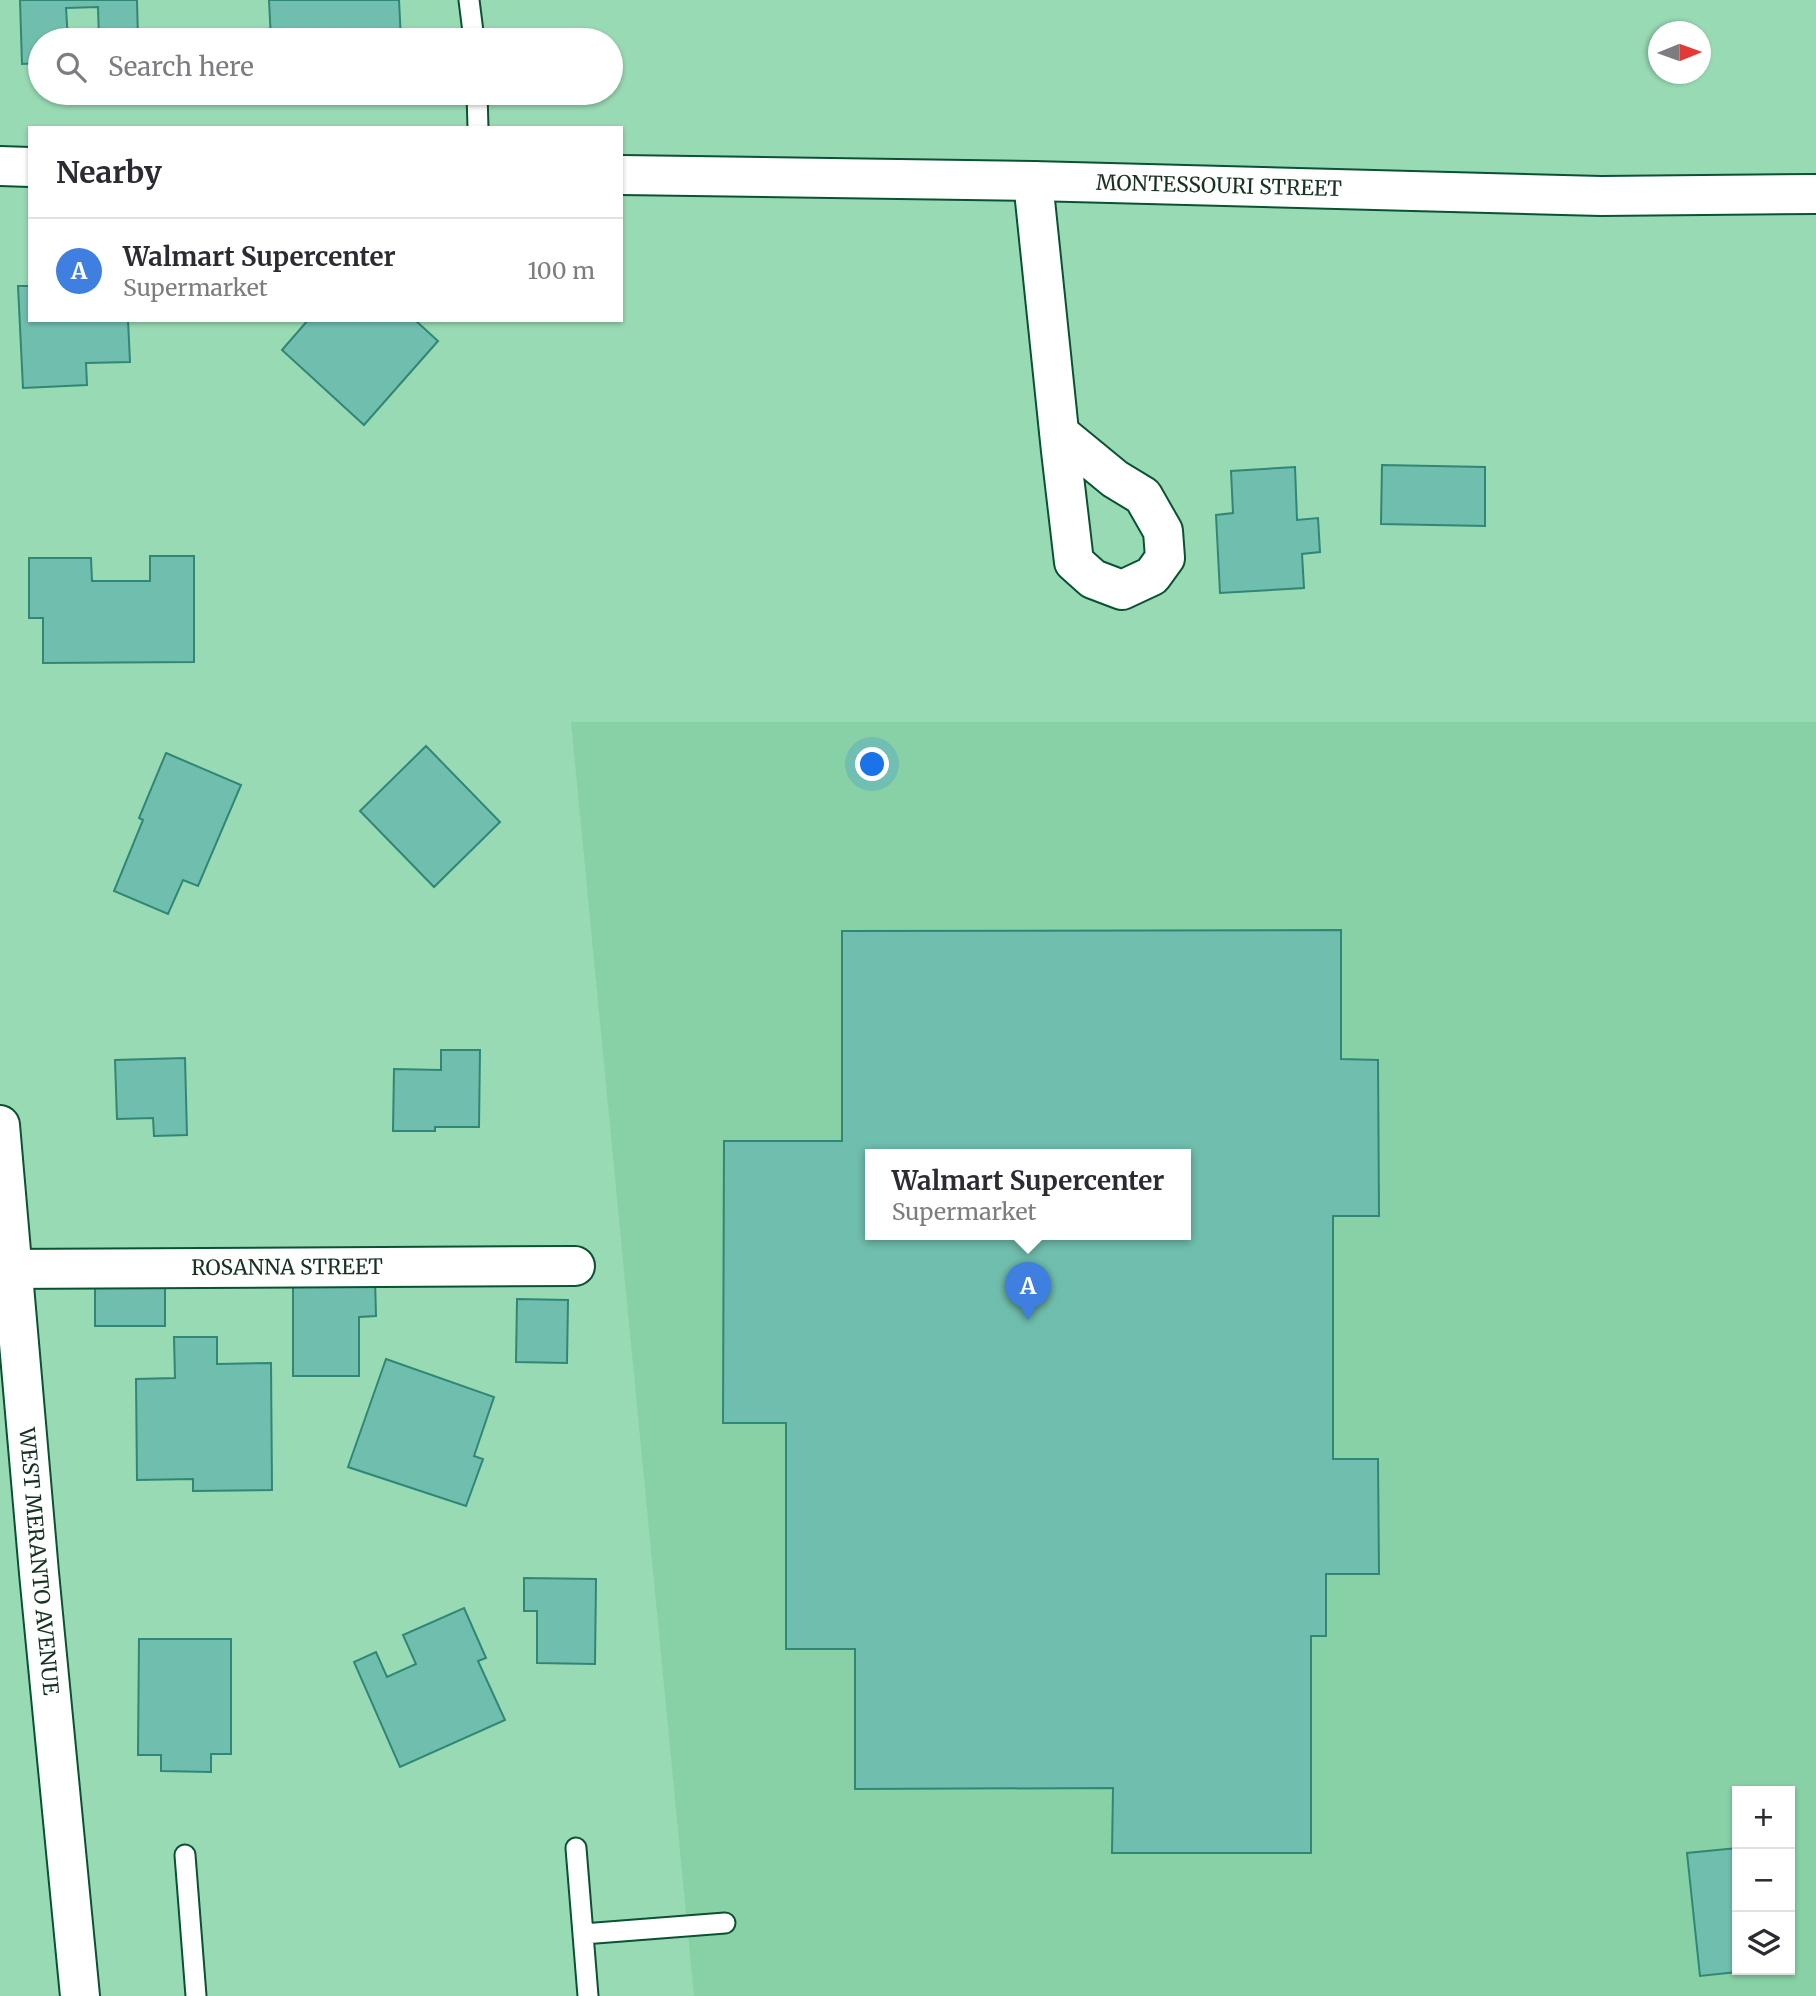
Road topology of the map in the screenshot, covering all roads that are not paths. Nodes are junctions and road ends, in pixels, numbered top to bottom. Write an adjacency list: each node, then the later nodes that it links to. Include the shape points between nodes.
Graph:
1 (469, 0): 3 (lane)
2 (479, 0): 4 (lane)
3 (473, 28)
4 (474, 28)
5 (477, 105): 6 (lane)
6 (478, 126)
7 (0, 166): 8 (street)
8 (28, 167)
9 (623, 175): 10 (street, MONTESSOURI STREET)
10 (1033, 181): 11 (street, MONTESSOURI STREET, via 1601,196); 12 (street)
11 (1816, 194)
12 (1059, 433)
13 (0, 1125): 15 (street, WEST MERANTO AVENUE)
14 (575, 1266): 15 (street, ROSANNA STREET)
15 (7, 1269): 20 (street, WEST MERANTO AVENUE)
16 (576, 1848): 19 (lane)
17 (186, 1855): 21 (lane)
18 (725, 1923): 19 (lane)
19 (583, 1934): 22 (lane)
20 (80, 1996)
21 (196, 1996)
22 (588, 1996)

